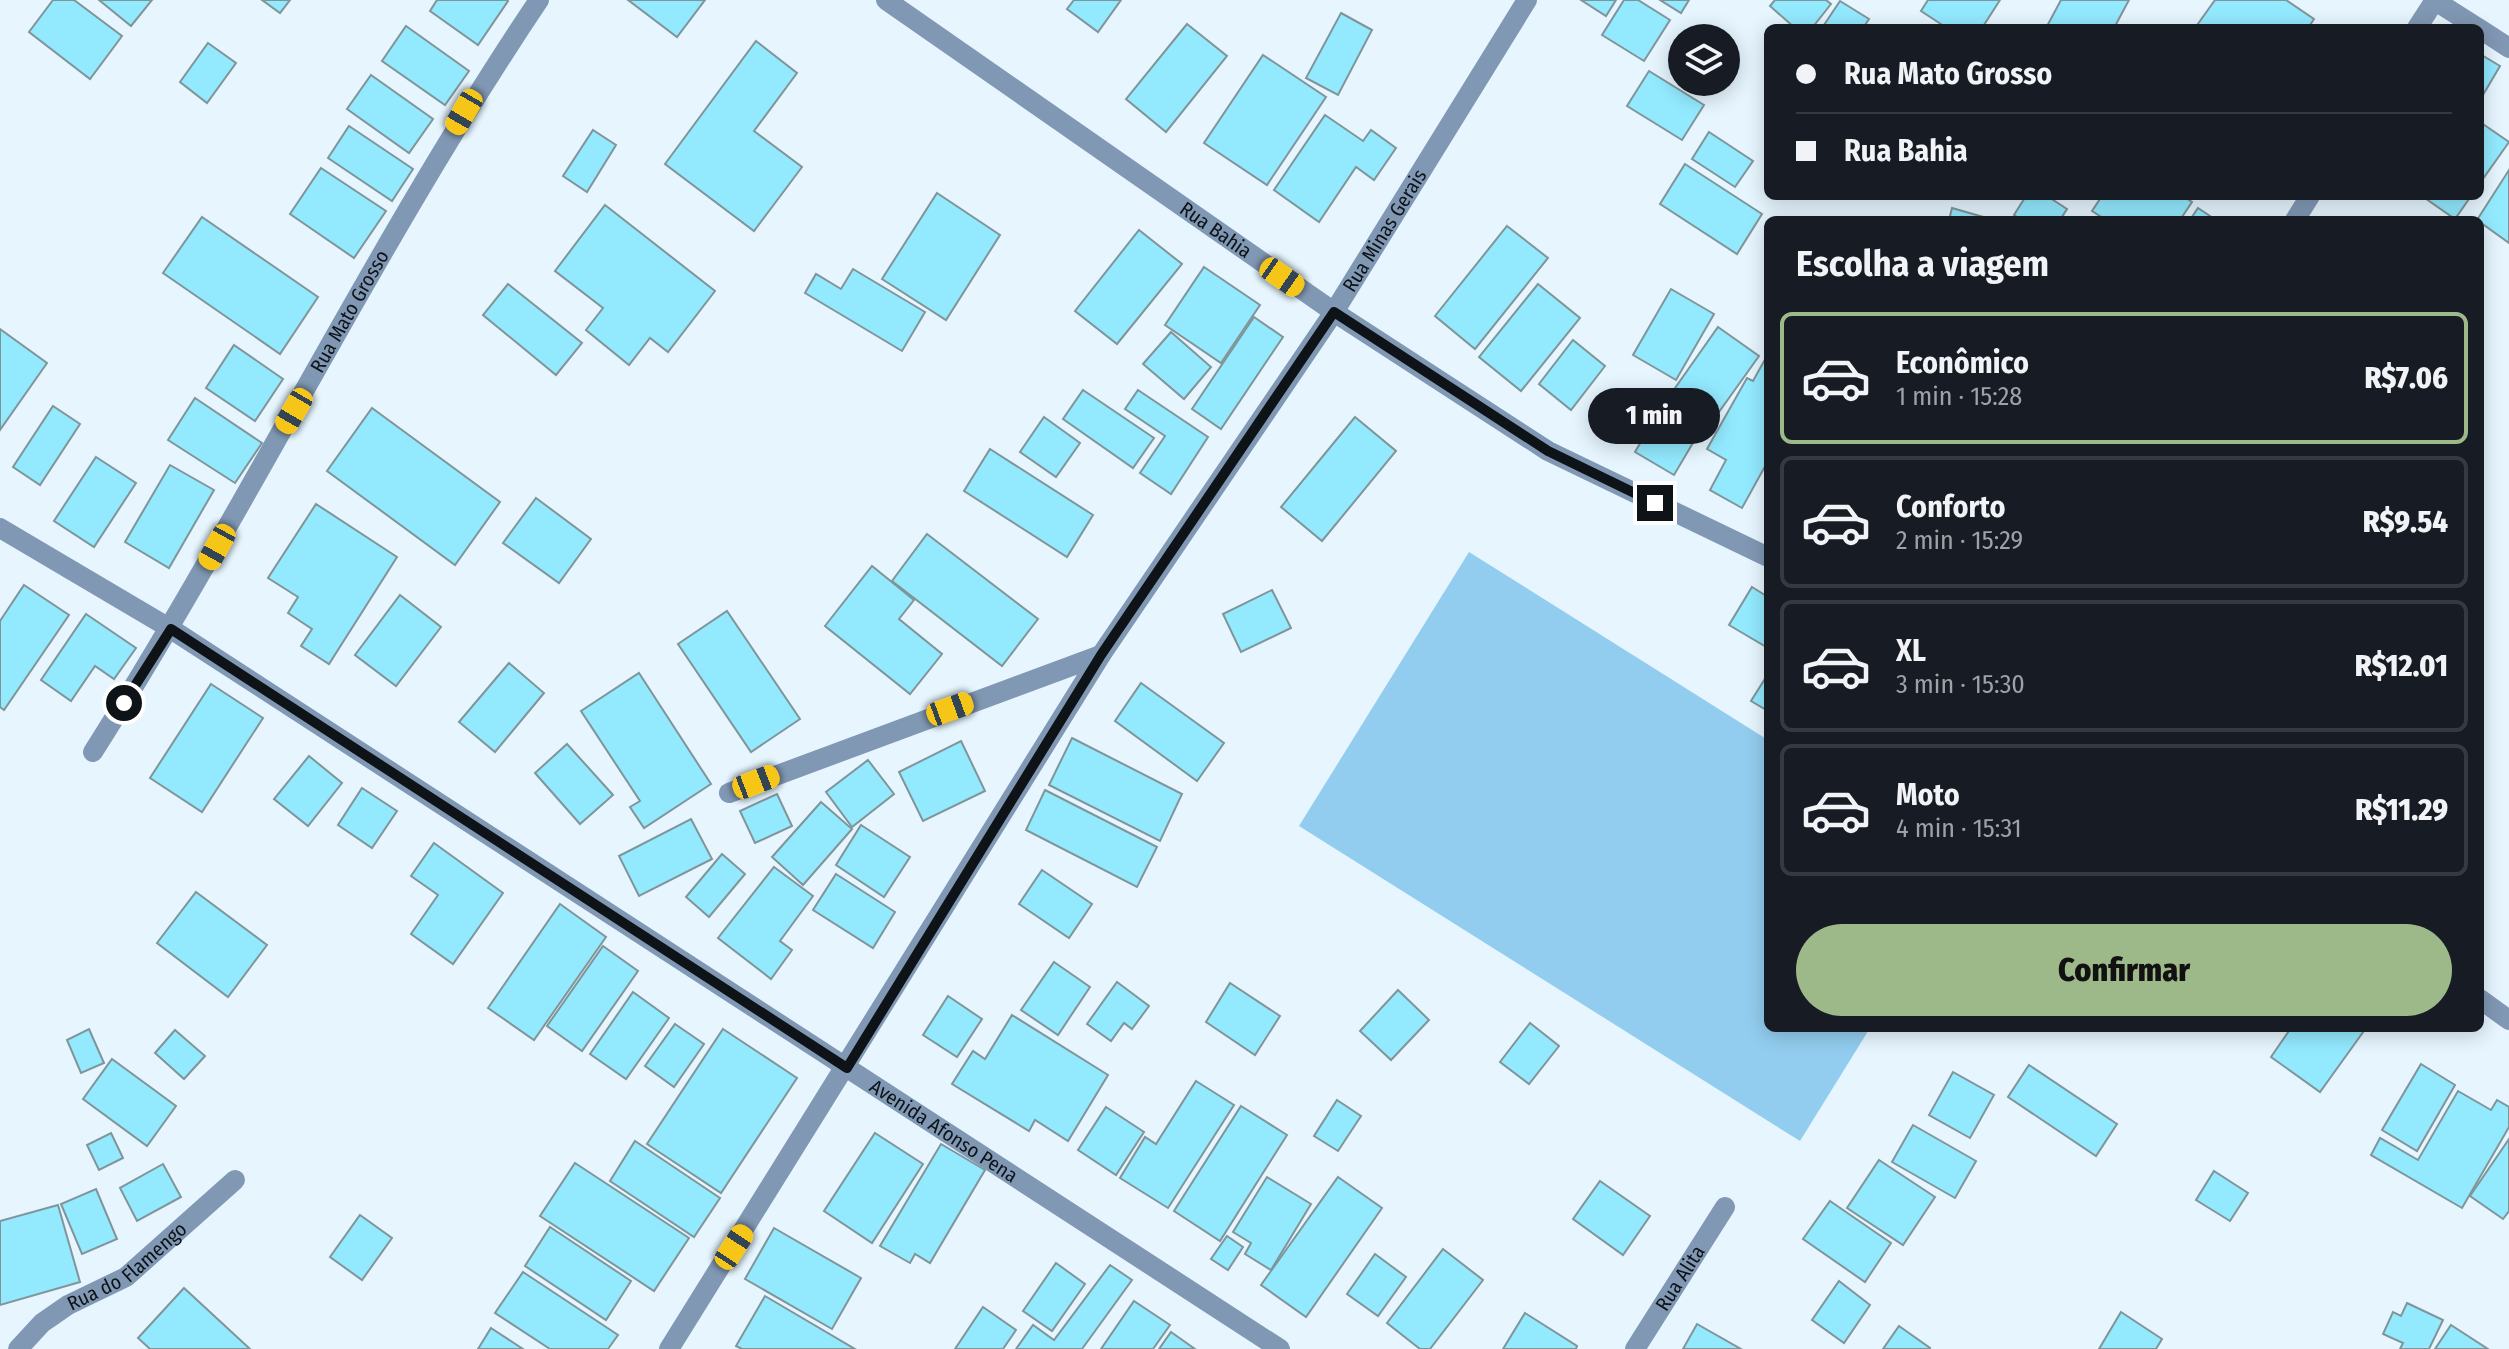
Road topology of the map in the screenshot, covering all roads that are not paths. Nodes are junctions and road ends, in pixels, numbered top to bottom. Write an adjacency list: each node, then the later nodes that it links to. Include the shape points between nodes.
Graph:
1 (539, 0): 12 (street, Rua Mato Grosso, via 464,112)
2 (886, 0): 9 (street, Rua Bahia)
3 (1527, 0): 9 (street, Rua Minas Gerais)
4 (2435, 0): 5 (street); 6 (street)
5 (2420, 24)
6 (2471, 24)
7 (2484, 32): 8 (street)
8 (2509, 48)
9 (1334, 312): 11 (street, Rua Bahia, via 1548,451); 13 (street, Rua Minas Gerais)
10 (0, 528): 12 (street, Avenida Afonso Pena)
11 (1764, 555)
12 (171, 629): 14 (street, Rua Mato Grosso); 18 (street, Avenida Afonso Pena)
13 (1101, 655): 15 (street); 18 (street, Rua Minas Gerais)
14 (93, 752)
15 (729, 793)
16 (2484, 1002): 17 (street)
17 (2509, 1020)
18 (847, 1068): 22 (street, Rua Minas Gerais); 23 (street, Avenida Afonso Pena)
19 (235, 1180): 21 (street, Rua do Flamengo, via 126,1277 68,1305)
20 (1725, 1207): 24 (street, Rua Alita)
21 (18, 1349)
22 (669, 1349)
23 (1280, 1349)
24 (1635, 1349)

